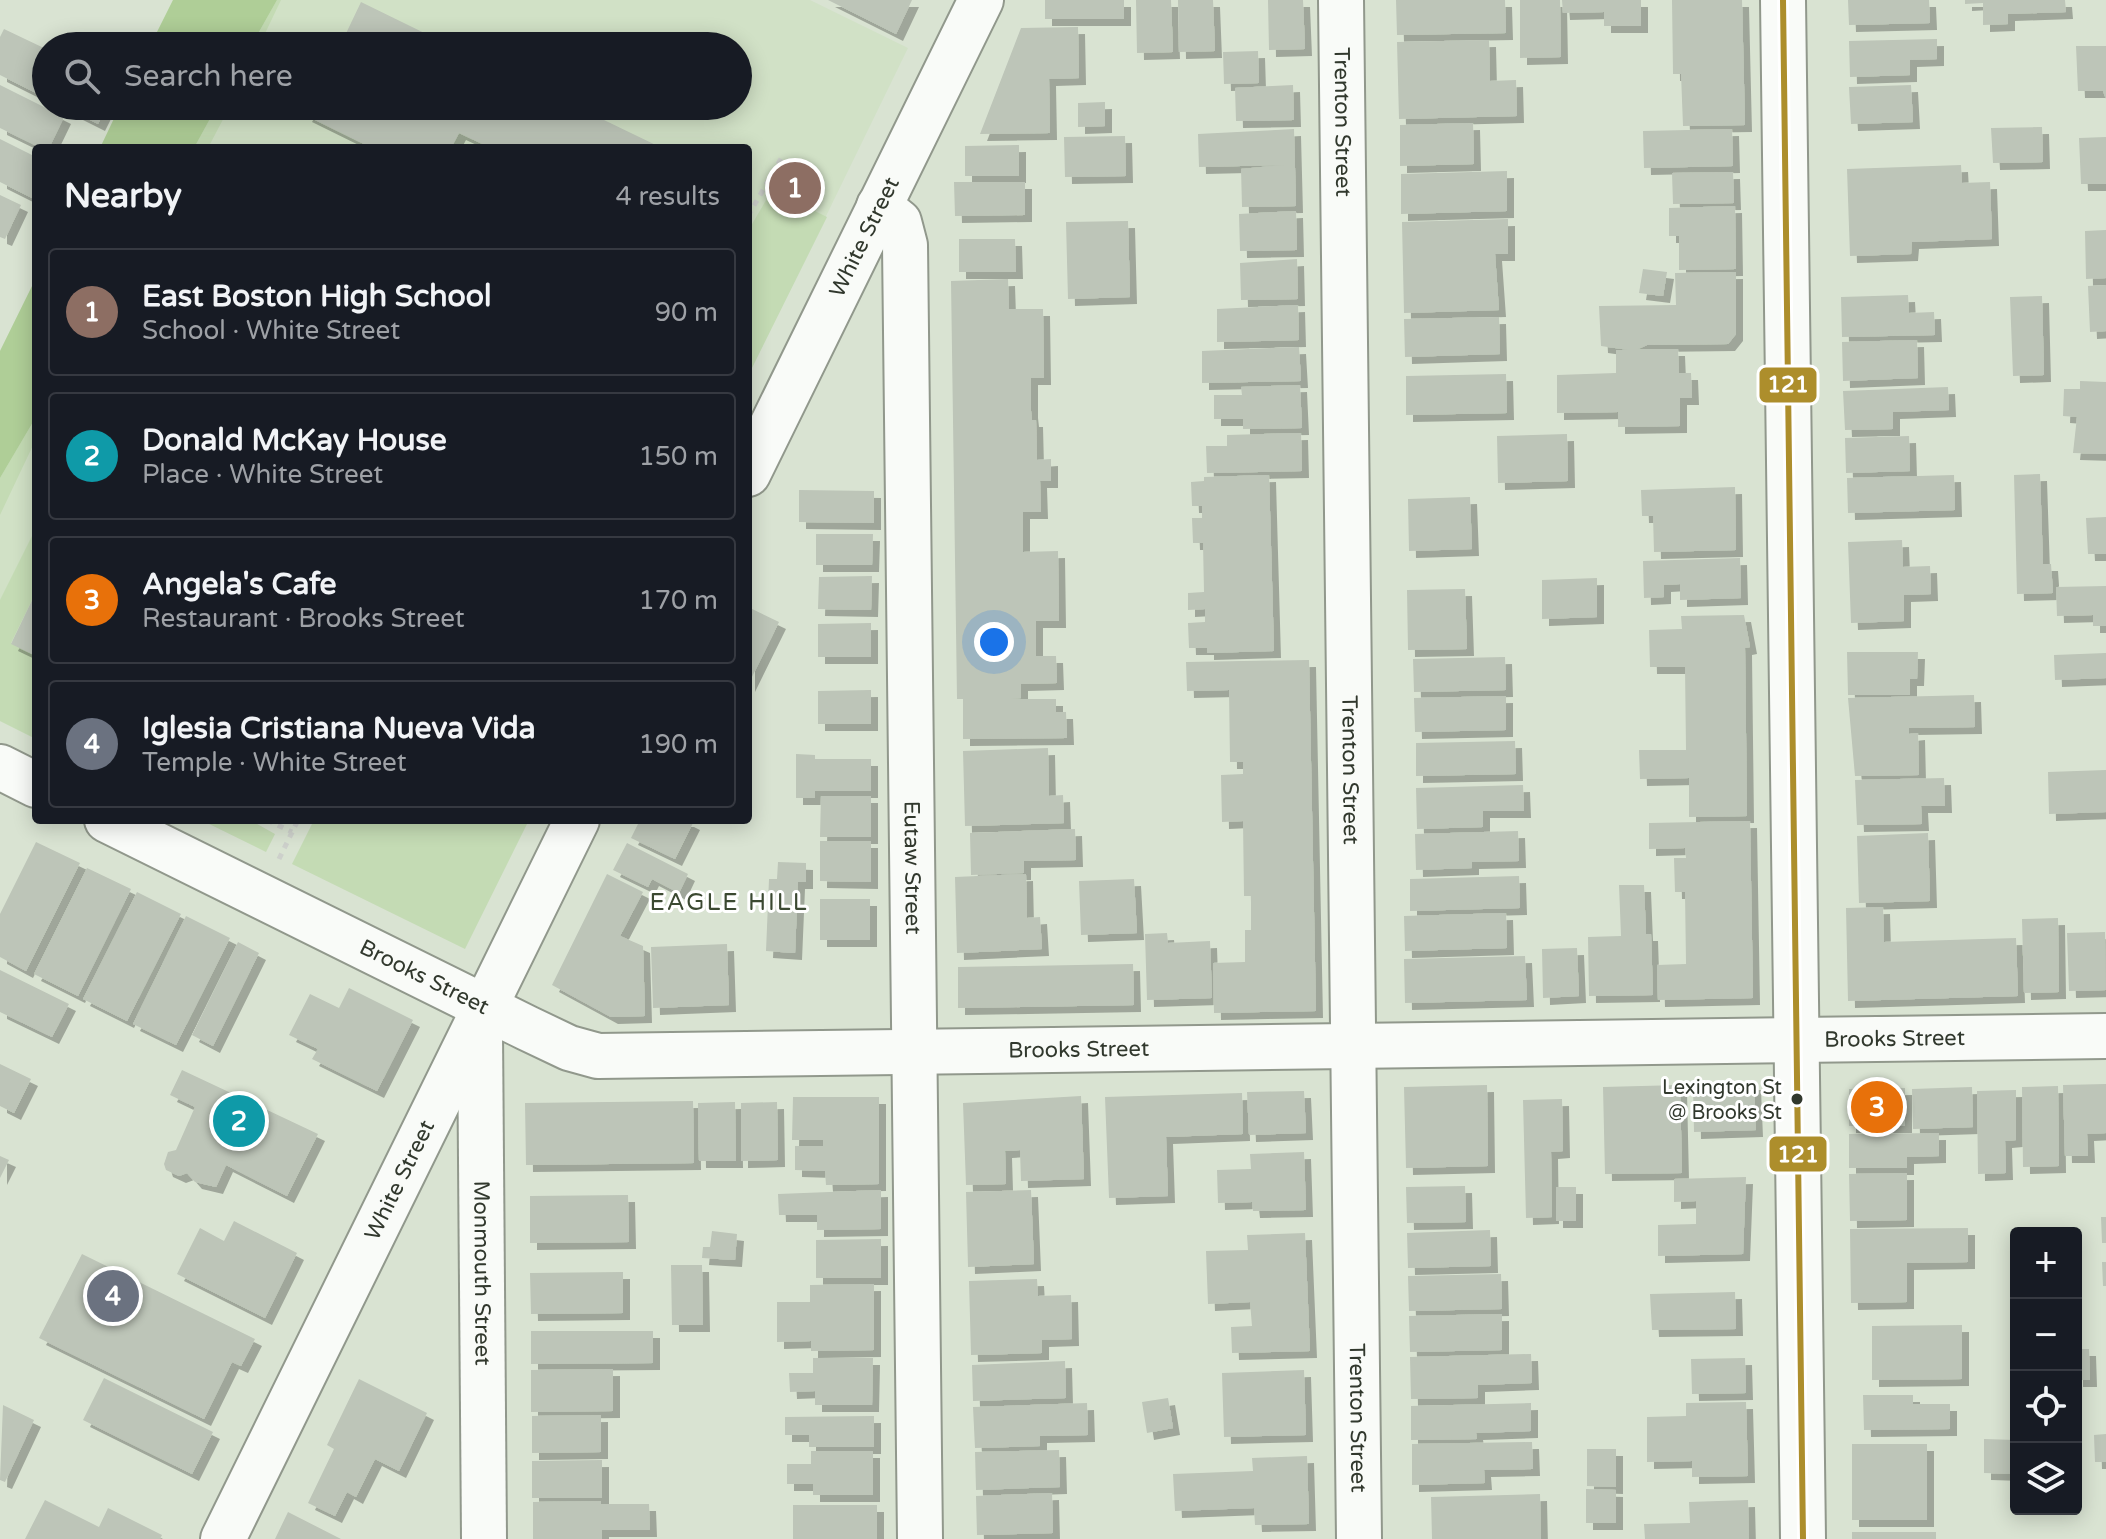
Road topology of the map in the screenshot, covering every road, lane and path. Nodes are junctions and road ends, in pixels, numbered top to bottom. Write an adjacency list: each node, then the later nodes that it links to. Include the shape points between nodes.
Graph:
1 (981, 0): 5 (street, White Street)
2 (1341, 0): 17 (street, Trenton Street)
3 (1783, 0): 16 (street)
4 (782, 157): 6 (path)
5 (879, 206): 7 (street, White Street); 18 (street, Eutaw Street, via 899,222 905,245)
6 (752, 209)
7 (752, 466)
8 (115, 824): 14 (street, Brooks Street)
9 (275, 824): 12 (path)
10 (296, 824): 12 (path)
11 (575, 824): 14 (street, White Street)
12 (292, 832): 13 (path)
13 (276, 864)
14 (485, 1007): 18 (street, Brooks Street, via 569,1048 598,1056); 19 (street, White Street); 20 (street, Monmouth Street, via 478,1063)
15 (2106, 1036): 16 (street, Brooks Street)
16 (1797, 1040): 17 (street, Brooks Street); 23 (street)
17 (1353, 1046): 18 (street, Brooks Street); 22 (street, Trenton Street)
18 (915, 1052): 21 (street, Eutaw Street)
19 (223, 1539)
20 (484, 1539)
21 (920, 1539)
22 (1359, 1539)
23 (1803, 1539)

